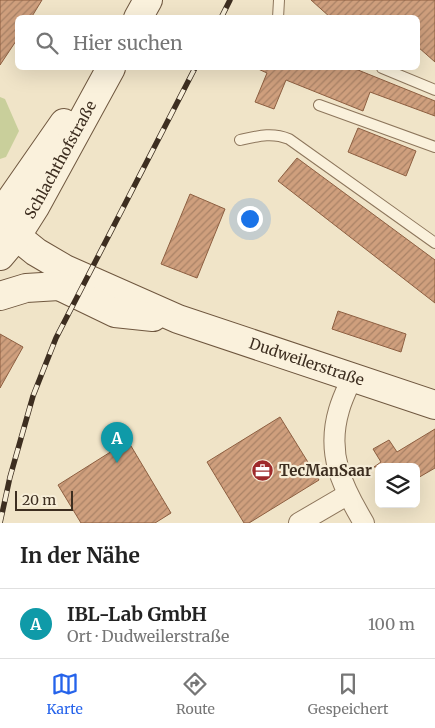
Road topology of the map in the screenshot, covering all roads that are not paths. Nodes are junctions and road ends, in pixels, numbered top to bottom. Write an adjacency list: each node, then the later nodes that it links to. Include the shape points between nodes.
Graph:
1 (279, 0): 2 (lane)
2 (278, 15)
3 (104, 70): 11 (main road, Schlachthofstraße)
4 (110, 70): 10 (main road, Schlachthofstraße)
5 (387, 70): 6 (lane)
6 (435, 90)
7 (319, 105): 9 (lane)
8 (240, 140): 13 (lane, via 278,134 289,139)
9 (435, 147)
10 (35, 207): 12 (main road, Schlachthofstraße); 14 (main road, via 43,239)
11 (0, 215)
12 (4, 243): 14 (main road, Dudweilerstraße, via 36,252)
13 (435, 243)
14 (62, 277): 15 (main road); 16 (main road, Dudweilerstraße)
15 (0, 296)
16 (352, 378): 17 (main road, Dudweilerstraße); 18 (street, via 339,411 335,434 338,472)
17 (435, 405)
18 (347, 494): 19 (street); 20 (street)
19 (299, 523)
20 (364, 523)

